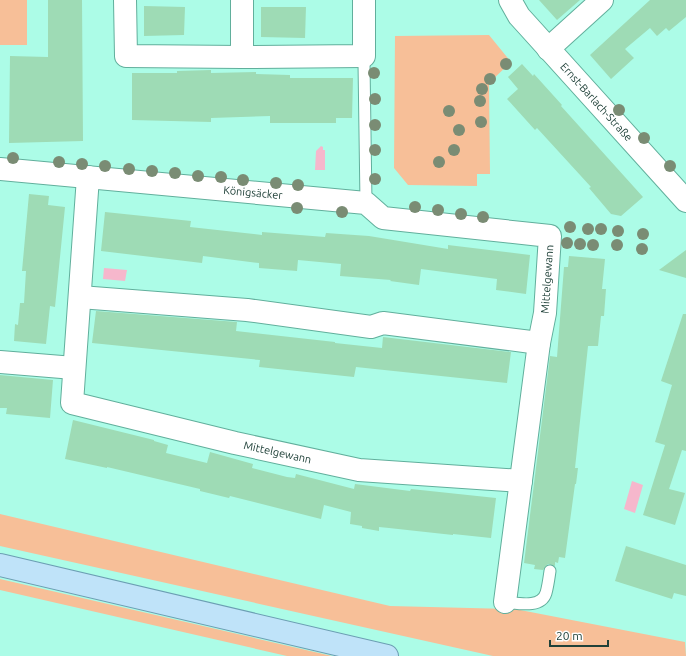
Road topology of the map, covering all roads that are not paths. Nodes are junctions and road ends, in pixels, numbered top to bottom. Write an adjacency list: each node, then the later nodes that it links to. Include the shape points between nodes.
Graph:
1 (125, 0): 7 (street, via 126,56)
2 (242, 0): 7 (street)
3 (364, 0): 7 (street, via 364,56)
4 (510, 0): 6 (street, Ernst-Barlach-Straße, via 519,16)
5 (602, 0): 6 (street)
6 (548, 49): 11 (street, Ernst-Barlach-Straße)
7 (242, 57)
8 (364, 63): 12 (lane)
9 (0, 169): 10 (street, Königsäcker)
10 (88, 178): 12 (street, Königsäcker); 13 (street, Mittelgewann)
11 (686, 202)
12 (366, 203): 14 (street, Mittelgewann, via 382,218 550,236 545,313)
13 (80, 297): 14 (street, via 246,310 371,326 383,323); 16 (street, Mittelgewann)
14 (538, 343): 17 (street, Mittelgewann)
15 (0, 362): 16 (street)
16 (74, 368): 17 (street, Mittelgewann, via 72,403 359,470)
17 (522, 481): 20 (street, Mittelgewann)
18 (0, 565): 21 (main road)
19 (550, 570): 20 (lane, via 546,594 537,603)
20 (505, 602)
21 (387, 656)

